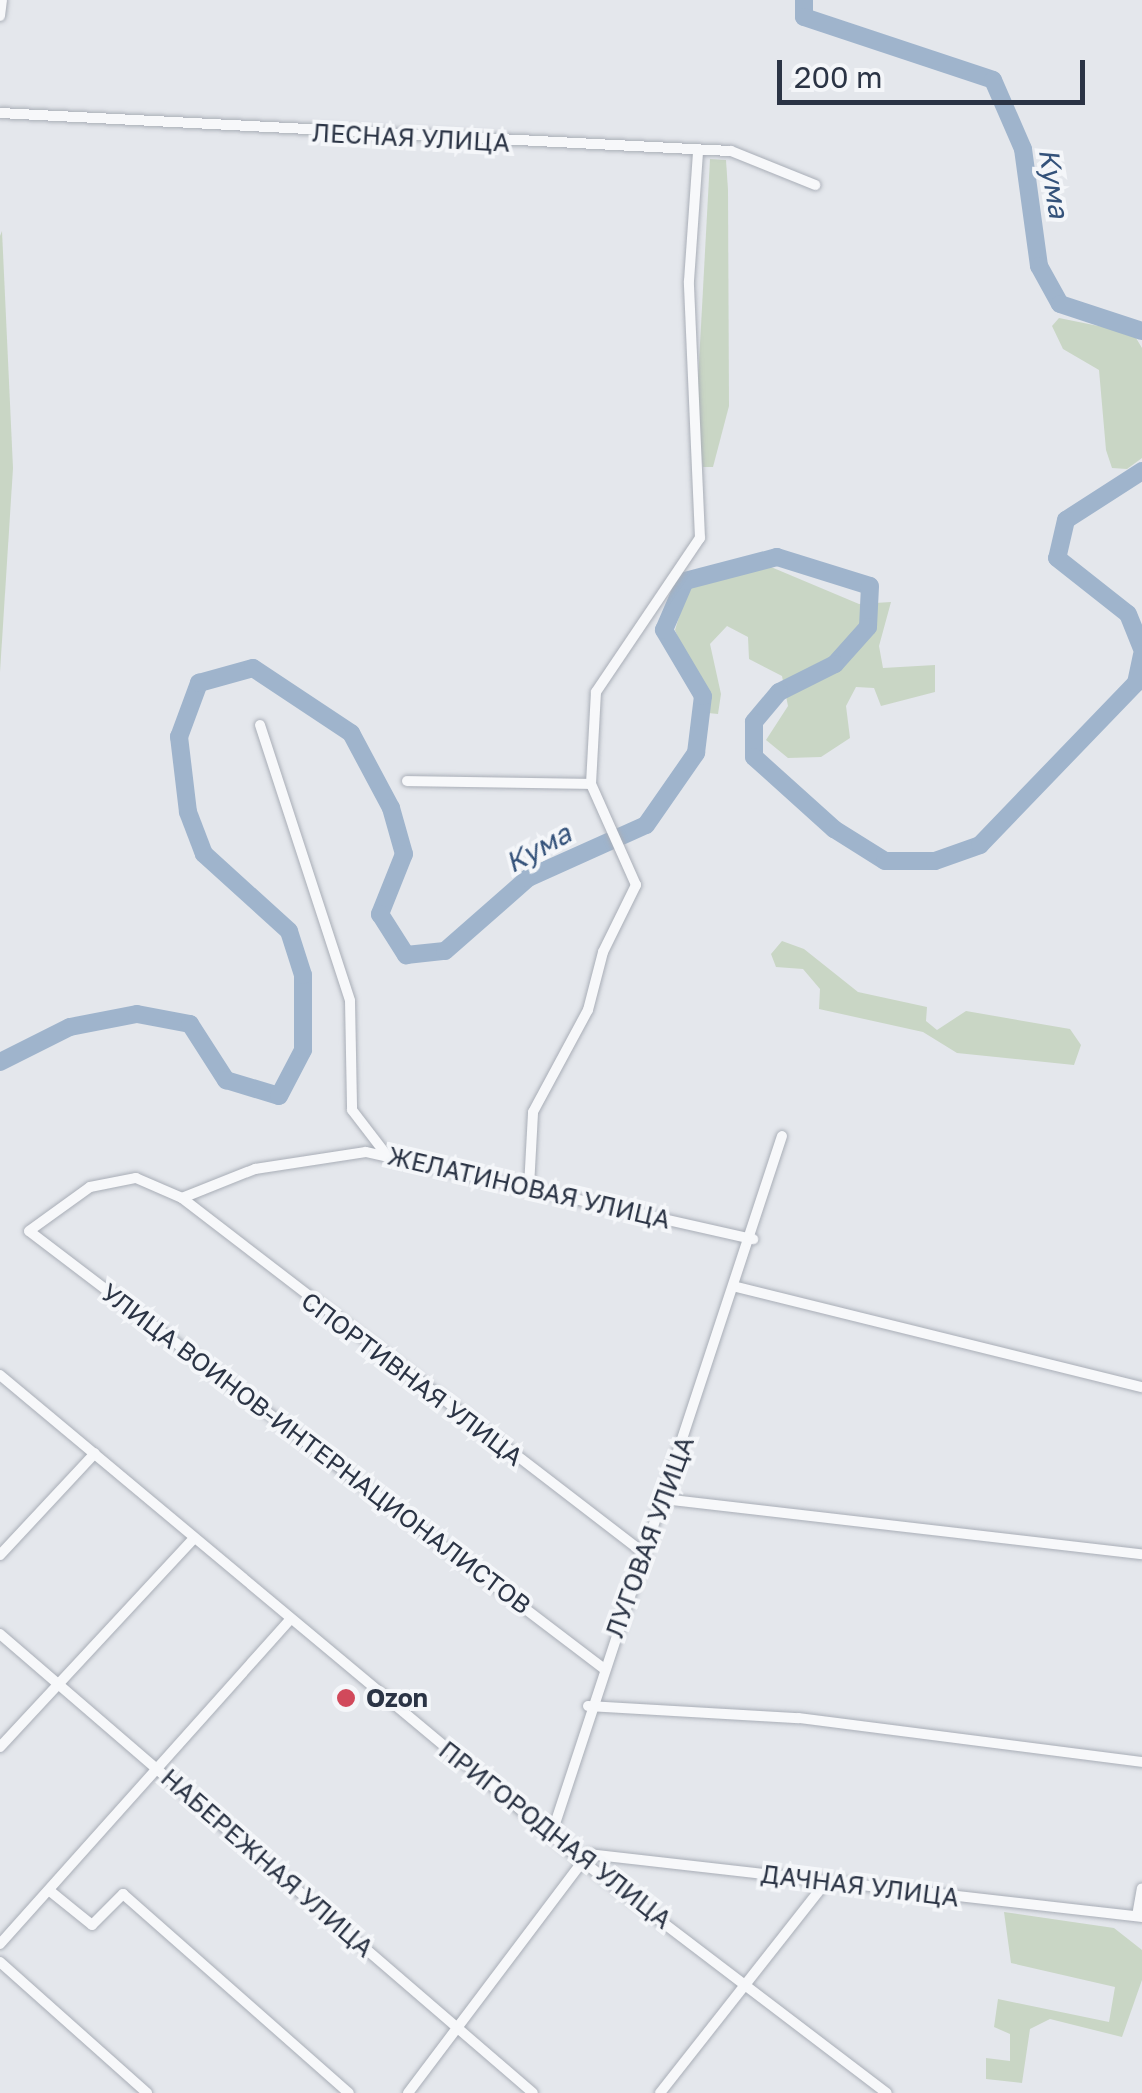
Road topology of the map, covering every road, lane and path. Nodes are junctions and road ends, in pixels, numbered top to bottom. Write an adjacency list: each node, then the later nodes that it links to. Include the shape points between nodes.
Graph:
1 (2, 0): 2 (street)
2 (0, 16)
3 (0, 113): 4 (street, ЛЕСНАЯ УЛИЦА)
4 (698, 151): 5 (street, ЛЕСНАЯ УЛИЦА, via 730,151); 8 (street, via 689,280 700,538 596,692)
5 (815, 186)
6 (260, 725): 10 (street, via 350,1001 352,1110)
7 (407, 781): 8 (street)
8 (591, 784): 11 (street, via 636,886 603,952 588,1010 533,1112)
9 (782, 1136): 13 (street, ЛУГОВАЯ УЛИЦА)
10 (390, 1156): 11 (street, ЖЕЛАТИНОВАЯ УЛИЦА); 12 (street, ЖЕЛАТИНОВАЯ УЛИЦА, via 366,1152 255,1170)
11 (528, 1187): 13 (street, ЖЕЛАТИНОВАЯ УЛИЦА)
12 (182, 1198): 20 (street, СПОРТИВНАЯ УЛИЦА); 25 (street, УЛИЦА ВОИНОВ-ИНТЕРНАЦИОНАЛИСТОВ, via 136,1178 90,1187 29,1231)
13 (753, 1239): 14 (street, ЛУГОВАЯ УЛИЦА)
14 (738, 1288): 16 (street); 18 (street, ЛУГОВАЯ УЛИЦА)
15 (0, 1375): 17 (street, ПРИГОРОДНАЯ УЛИЦА)
16 (1142, 1387)
17 (95, 1453): 19 (street, ПРИГОРОДНАЯ УЛИЦА); 22 (street)
18 (664, 1498): 20 (street, ЛУГОВАЯ УЛИЦА); 21 (street)
19 (194, 1538): 23 (street, ПРИГОРОДНАЯ УЛИЦА); 26 (street)
20 (645, 1554): 25 (street, ЛУГОВАЯ УЛИЦА)
21 (1142, 1554)
22 (0, 1555)
23 (289, 1621): 30 (street); 31 (street, ПРИГОРОДНАЯ УЛИЦА)
24 (0, 1634): 26 (street, НАБЕРЕЖНАЯ УЛИЦА)
25 (602, 1668): 27 (street, ЛУГОВАЯ УЛИЦА)
26 (59, 1684): 28 (street); 30 (street, НАБЕРЕЖНАЯ УЛИЦА)
27 (588, 1706): 29 (street, via 799,1718); 31 (street, ЛУГОВАЯ УЛИЦА)
28 (0, 1748)
29 (1142, 1762)
30 (156, 1767): 35 (street); 40 (street, НАБЕРЕЖНАЯ УЛИЦА)
31 (550, 1836): 32 (street, ПРИГОРОДНАЯ УЛИЦА)
32 (582, 1862): 33 (street, ДАЧНАЯ УЛИЦА, via 588,1854); 39 (street, ПРИГОРОДНАЯ УЛИЦА); 40 (street)
33 (826, 1882): 36 (street, ДАЧНАЯ УЛИЦА); 39 (street)
34 (1142, 1888): 36 (street)
35 (50, 1891): 37 (street); 42 (street, via 92,1925 123,1894)
36 (1139, 1917)
37 (0, 1944)
38 (0, 1962): 41 (street)
39 (743, 1980): 45 (street); 46 (street, ПРИГОРОДНАЯ УЛИЦА)
40 (459, 2030): 43 (street); 44 (street, НАБЕРЕЖНАЯ УЛИЦА)
41 (147, 2093)
42 (349, 2093)
43 (408, 2093)
44 (533, 2093)
45 (660, 2093)
46 (887, 2093)

